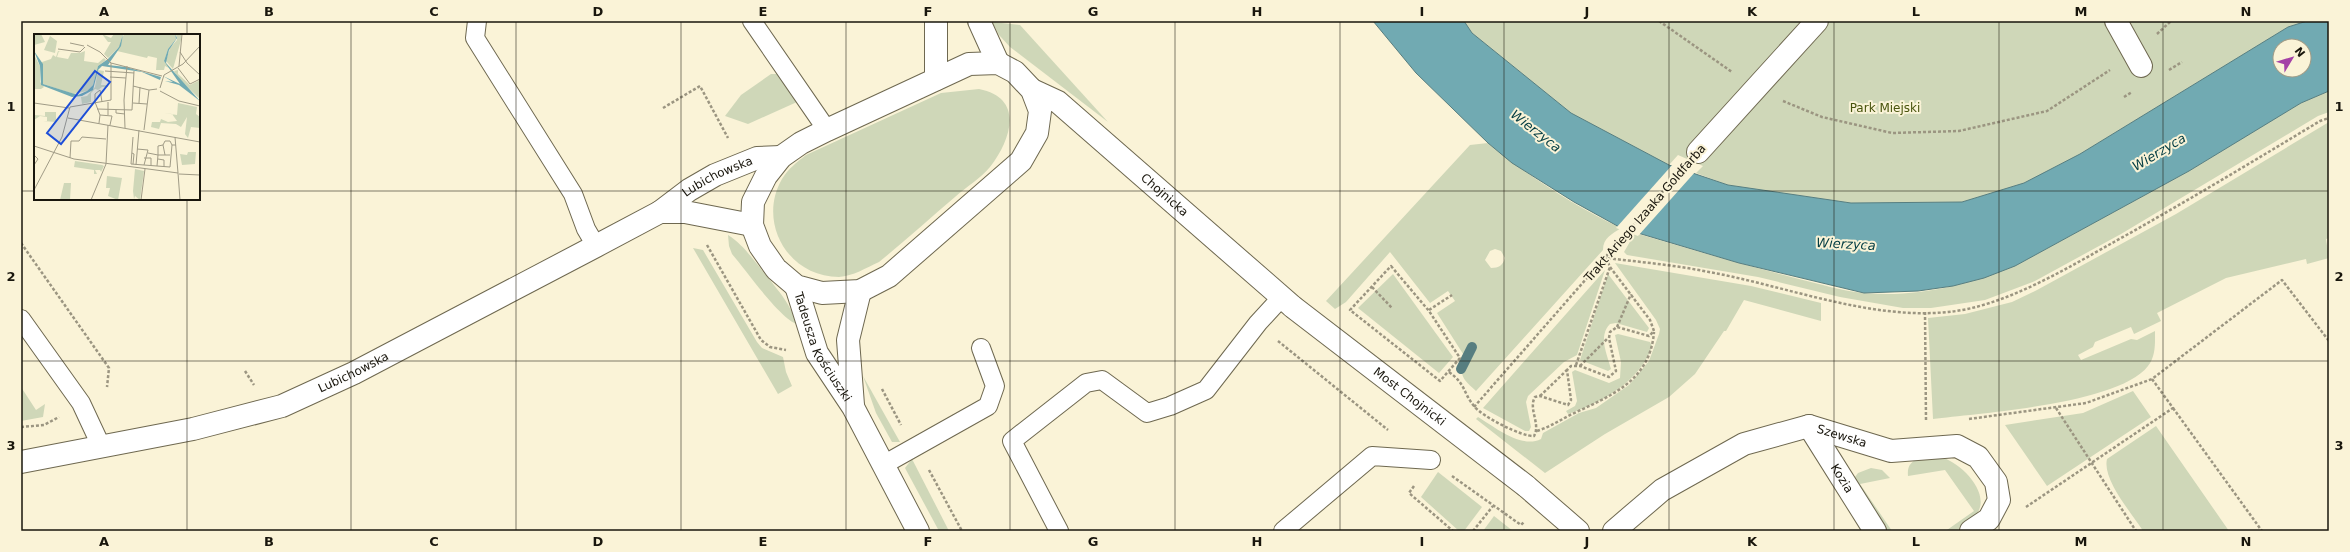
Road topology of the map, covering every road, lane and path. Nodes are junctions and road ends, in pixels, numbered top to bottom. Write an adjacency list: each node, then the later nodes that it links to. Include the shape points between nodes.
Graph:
1 (477, 21): 24 (lane, via 475,38 574,194 586,229)
2 (752, 21): 16 (lane)
3 (936, 21): 11 (street)
4 (979, 21): 10 (street)
5 (1659, 21): 13 (path)
6 (1817, 21): 13 (street, Trakt Ariego Izaaka Goldfarba)
7 (2116, 21): 9 (street)
8 (2171, 21): 9 (path)
9 (2138, 60): 13 (path, via 2047,111 1959,131 1892,133 1822,117)
10 (998, 63): 11 (street, via 969,64); 12 (street, via 1015,72)
11 (936, 79): 16 (street)
12 (1032, 90): 29 (street, via 1040,111 1037,133 1021,161 889,276); 32 (street, Chojnicka, via 1058,102)
13 (1757, 90): 18 (street, Trakt Ariego Izaaka Goldfarba)
14 (663, 108): 17 (path, via 700,86)
15 (2329, 118): 35 (path, via 2320,120 2199,194 2078,262 2003,299 1949,312)
16 (827, 130): 19 (street)
17 (729, 139)
18 (1698, 152): 25 (path, Trakt Ariego Izaaka Goldfarba)
19 (781, 156): 20 (street, Lubichowska, via 757,158 715,175 689,190); 21 (street, via 766,176 753,202)
20 (660, 212): 21 (street, Lubichowska, via 685,212); 24 (street, Lubichowska)
21 (752, 225): 27 (street, via 760,246 776,269)
22 (21, 243): 51 (path, via 109,368)
23 (706, 243): 43 (path, via 761,340 770,347)
24 (596, 246): 64 (street, Lubichowska, via 354,373 282,406 193,429)
25 (1606, 258): 26 (path); 35 (path, via 1708,272 1844,304); 54 (path, Trakt Ariego Izaaka Goldfarba)
26 (1610, 267): 30 (path); 44 (path)
27 (796, 286): 29 (street, via 822,293); 53 (street, Tadeusza Kościuszki, via 817,353)
28 (1372, 287): 33 (path); 34 (path, via 1391,266); 48 (path, via 1350,310 1440,381)
29 (860, 291): 53 (street, Tadeusza Kościuszki, via 848,340)
30 (1631, 294): 37 (path); 38 (path, via 1650,320)
31 (1452, 295): 34 (path)
32 (1287, 303): 74 (lane, via 1258,323 1206,390 1147,413 1102,380 1086,383 1012,442); 78 (street, Most Chojnicki, bridge, via 1526,486)
33 (1392, 308)
34 (1429, 311): 48 (path, via 1460,358)
35 (1925, 312): 60 (path)
36 (21, 319): 64 (lane, via 81,403)
37 (1617, 327): 38 (path, via 1649,336); 39 (path, via 1610,332)
38 (1654, 331): 63 (path, via 1653,346 1648,360 1628,384 1589,408)
39 (1609, 338): 45 (path); 45 (path, via 1616,371 1613,376 1609,377)
40 (2329, 341): 49 (path, via 2282,280)
41 (1280, 342): 59 (path)
42 (981, 348): 68 (lane, via 995,386 988,406)
43 (788, 350)
44 (1576, 365): 45 (path); 46 (path)
45 (1580, 366)
46 (1567, 370): 52 (path); 52 (path, via 1571,400 1568,405)
47 (245, 371): 50 (path)
48 (1449, 372): 54 (path, via 1462,383)
49 (2152, 379): 55 (path, via 2086,403); 56 (path)
50 (254, 385)
51 (107, 388)
52 (1540, 396): 63 (path, via 1535,397 1532,402)
53 (853, 406): 68 (street, Tadeusza Kościuszki)
54 (1474, 407): 63 (path, via 1527,437 1534,436)
55 (2056, 408): 58 (path); 67 (path)
56 (2173, 408): 67 (path); 83 (path)
57 (59, 416): 62 (path, via 44,426)
58 (1964, 420)
59 (1382, 425)
60 (1926, 425)
61 (1809, 426): 79 (street, Szewska, via 1744,444 1662,490); 80 (street, Kozia); 81 (street, Szewska, via 1891,451 1957,446 1978,457 1996,482 1999,500 1988,519)
62 (21, 427)
63 (1537, 431)
64 (102, 448): 66 (street, Lubichowska)
65 (1431, 460): 75 (lane, via 1372,456); 76 (path, via 1409,493)
66 (21, 462)
67 (2092, 464): 71 (path); 82 (path)
68 (883, 465): 73 (street, Tadeusza Kościuszki)
69 (1452, 476): 70 (path)
70 (1493, 506): 72 (path); 77 (path)
71 (2021, 510)
72 (1521, 525)
73 (918, 531)
74 (1059, 531)
75 (1282, 531)
76 (1453, 531)
77 (1473, 531)
78 (1578, 531)
79 (1614, 531)
80 (1875, 531)
81 (1971, 531)
82 (2136, 531)
83 (2262, 531)

